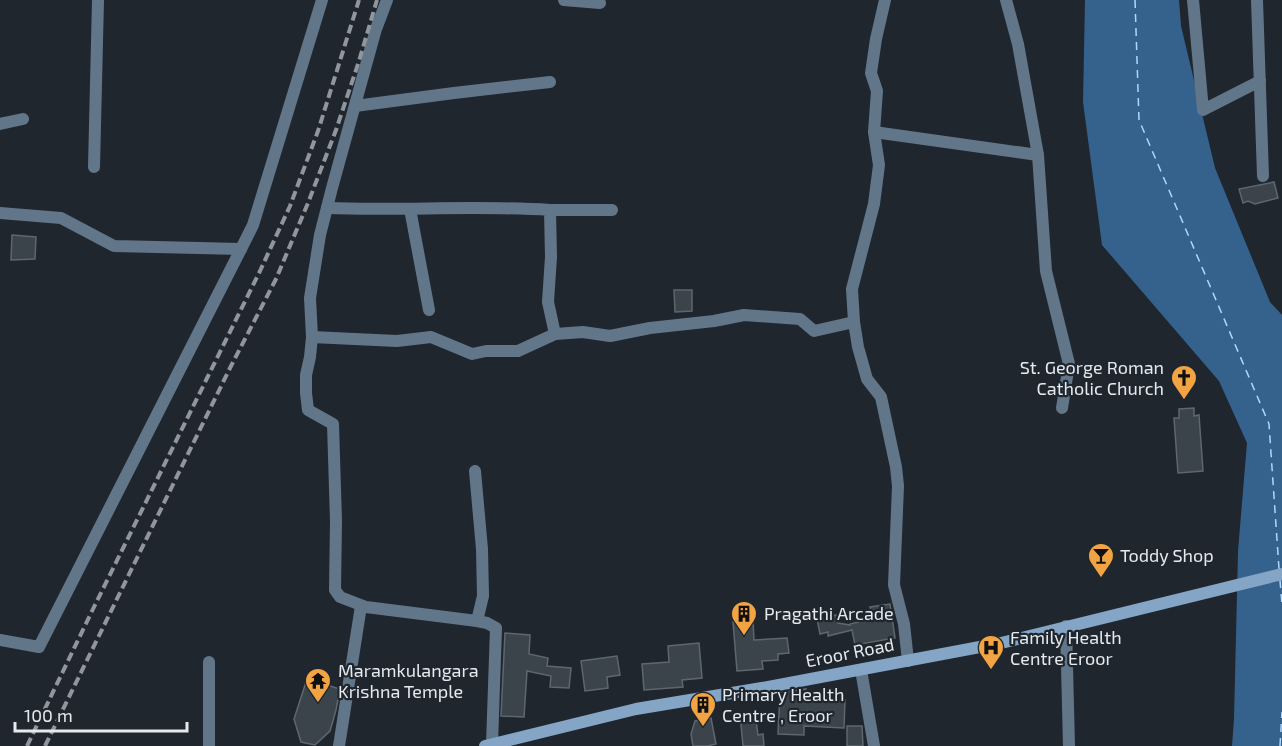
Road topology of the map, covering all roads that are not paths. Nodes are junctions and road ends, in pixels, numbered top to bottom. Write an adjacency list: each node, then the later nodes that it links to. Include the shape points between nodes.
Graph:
1 (98, 0): 17 (street)
2 (322, 0): 24 (street, via 253,225)
3 (387, 0): 12 (street)
4 (564, 0): 9 (street)
5 (885, 0): 15 (street, via 871,73 877,91)
6 (1006, 0): 16 (street)
7 (1193, 0): 10 (street, via 1203,110)
8 (1257, 0): 10 (street)
9 (600, 3)
10 (1260, 81): 18 (street)
11 (550, 82): 12 (street)
12 (355, 106): 19 (street)
13 (24, 119): 14 (street)
14 (0, 124)
15 (874, 132): 16 (street); 26 (street, via 879,165 874,204 852,289)
16 (1038, 155): 29 (street, via 1046,271 1069,364)
17 (94, 167)
18 (1263, 176)
19 (327, 208): 20 (street); 28 (street, via 310,298)
20 (410, 209): 21 (street); 25 (street)
21 (550, 210): 22 (street); 27 (street, via 548,303)
22 (612, 210)
23 (0, 213): 24 (street, via 60,218 114,246)
24 (241, 249): 35 (street, via 39,646)
25 (429, 310)
26 (854, 322): 27 (street, via 814,331 800,319 744,315 610,336 583,332); 36 (street, via 867,379 881,398 896,467 894,585)
27 (555, 334): 28 (street, via 518,351 472,354 431,337 397,341)
28 (312, 337): 32 (street, via 306,375 308,410 333,424 335,590 340,597)
29 (1062, 408)
30 (475, 471): 33 (street, via 483,596)
31 (1282, 574): 34 (main road, Eroor Road)
32 (361, 606): 33 (street); 41 (street)
33 (477, 621): 39 (street, via 496,628)
34 (1066, 626): 36 (main road, Eroor Road); 43 (street)
35 (0, 640)
36 (908, 661): 38 (main road, Eroor Road)
37 (209, 662): 40 (street)
38 (861, 670): 39 (main road, Eroor Road, via 636,709); 42 (street)
39 (488, 745)
40 (209, 746)
41 (339, 746)
42 (874, 746)
43 (1069, 746)

